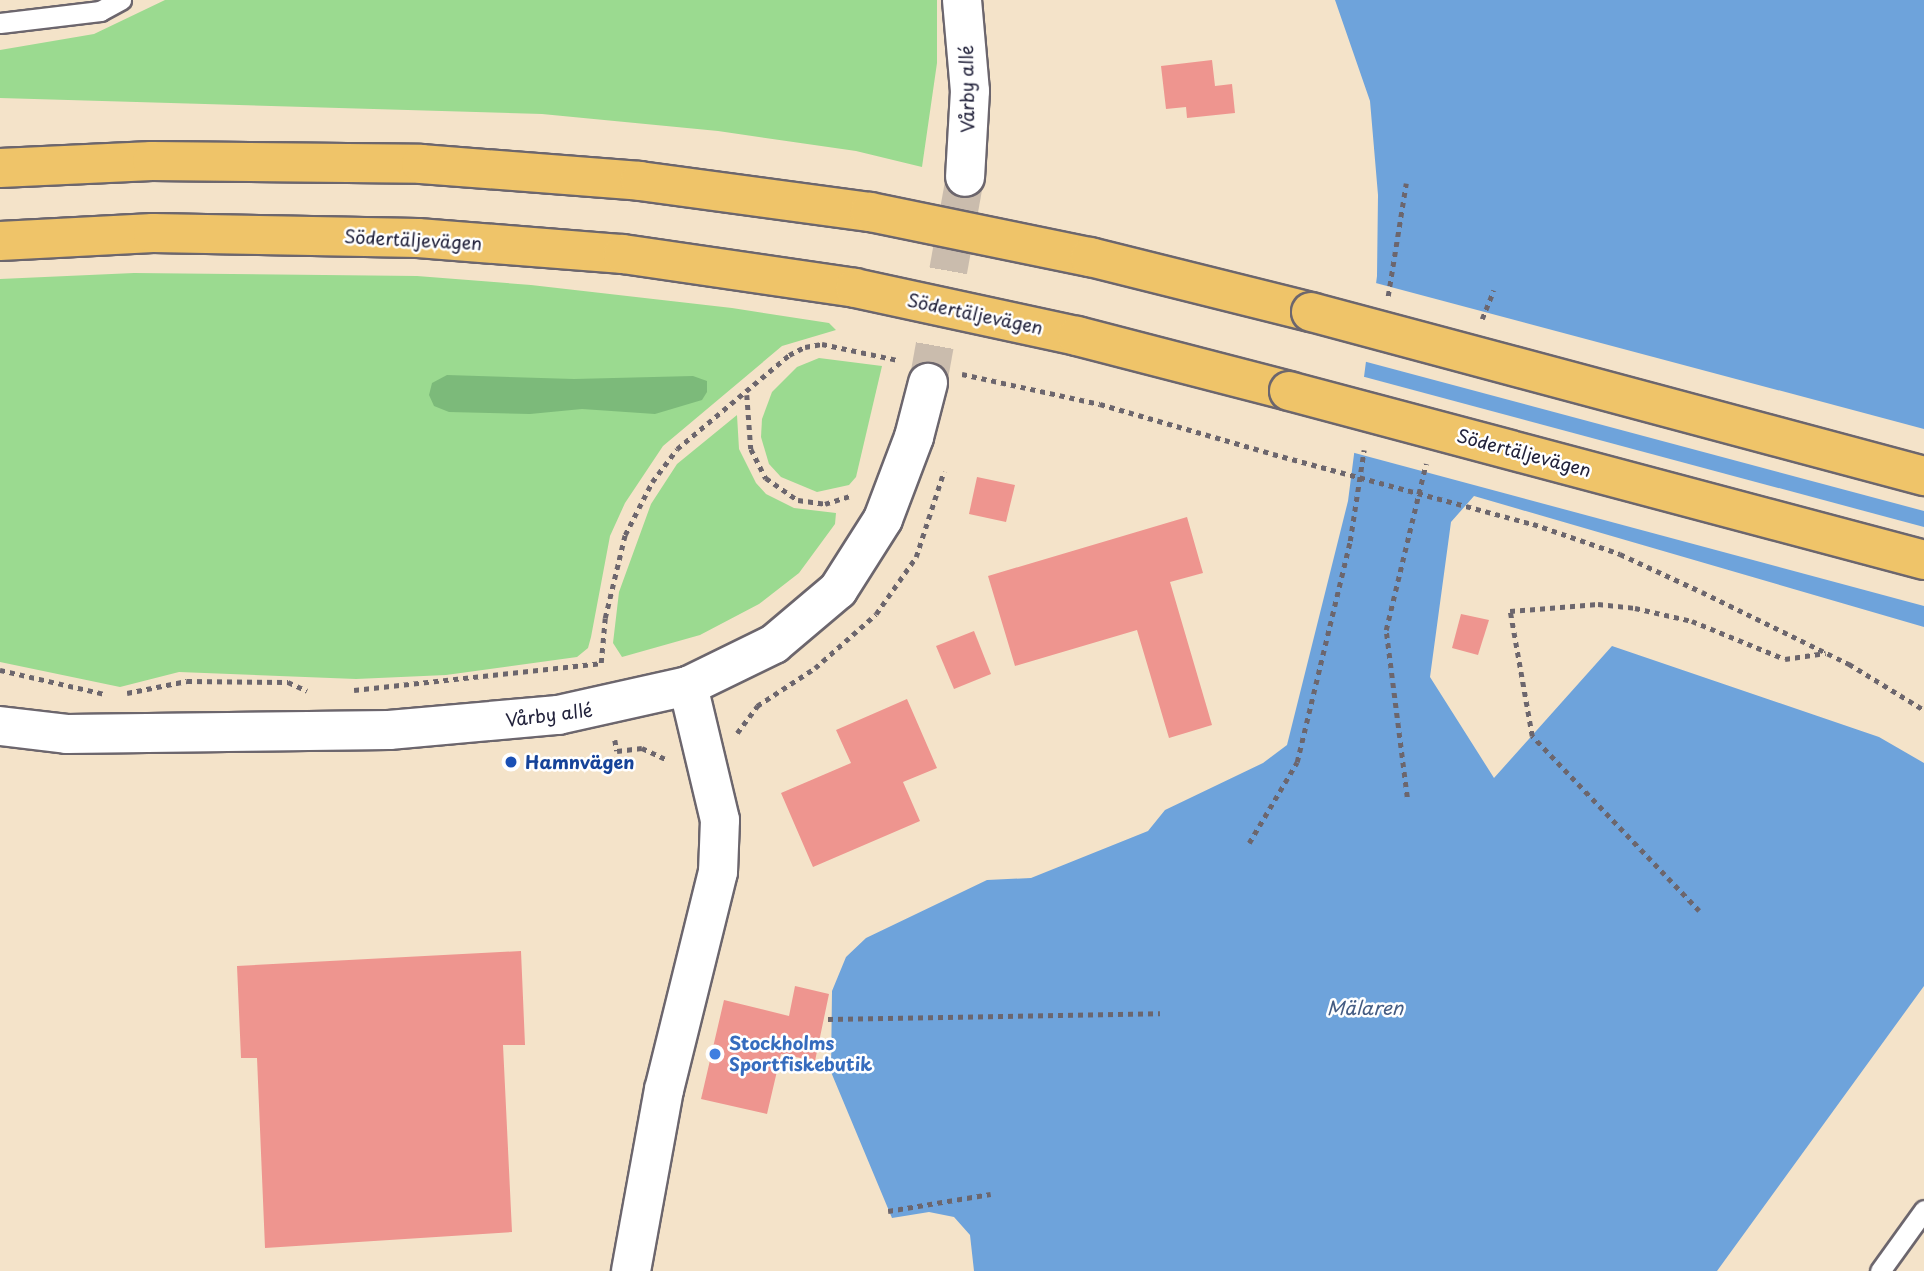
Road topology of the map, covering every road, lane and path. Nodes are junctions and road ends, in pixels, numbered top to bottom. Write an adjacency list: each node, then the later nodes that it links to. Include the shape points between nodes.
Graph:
1 (121, 0): 3 (lane, via 100,11)
2 (962, 0): 5 (street, Vårby allé, via 970,90)
3 (0, 23)
4 (0, 168): 15 (highway, bridge, via 152,162 421,164 640,181 870,212 1090,257 1311,312)
5 (965, 177)
6 (1406, 183): 9 (path)
7 (0, 241): 17 (highway, Södertäljevägen, bridge, via 153,233 418,238 623,254 855,288 1077,336)
8 (1494, 290): 10 (path)
9 (1386, 307)
10 (1478, 329)
11 (929, 372): 12 (path, via 821,344 789,355); 18 (path, bridge, via 1100,404 1533,524 1620,554); 20 (street, Vårby allé, via 891,501 871,544 838,590 774,644)
12 (747, 394): 16 (path, via 751,449 771,484 788,496 811,502 841,502); 21 (path, via 677,449 642,501 617,560 601,663 524,675)
13 (1365, 444): 26 (path, via 1350,541 1297,762)
14 (1427, 458): 25 (path, via 1386,630)
15 (1924, 476)
16 (857, 492)
17 (1924, 560)
18 (1826, 653): 23 (path); 27 (path, via 1784,659 1692,621 1635,608 1598,604 1510,611 1532,736)
19 (0, 670): 22 (path, via 115,695 187,681 288,682)
20 (688, 686): 24 (street, Vårby allé, via 558,715 389,730 67,733); 33 (street, via 720,820 718,872 664,1090)
21 (351, 690)
22 (316, 691)
23 (1924, 710)
24 (0, 726)
25 (1407, 797)
26 (1249, 843)
27 (1699, 911)
28 (1160, 1013): 29 (path)
29 (828, 1019)
30 (991, 1194): 32 (path)
31 (1924, 1210): 34 (lane)
32 (888, 1211)
33 (631, 1271)
34 (1880, 1271)

